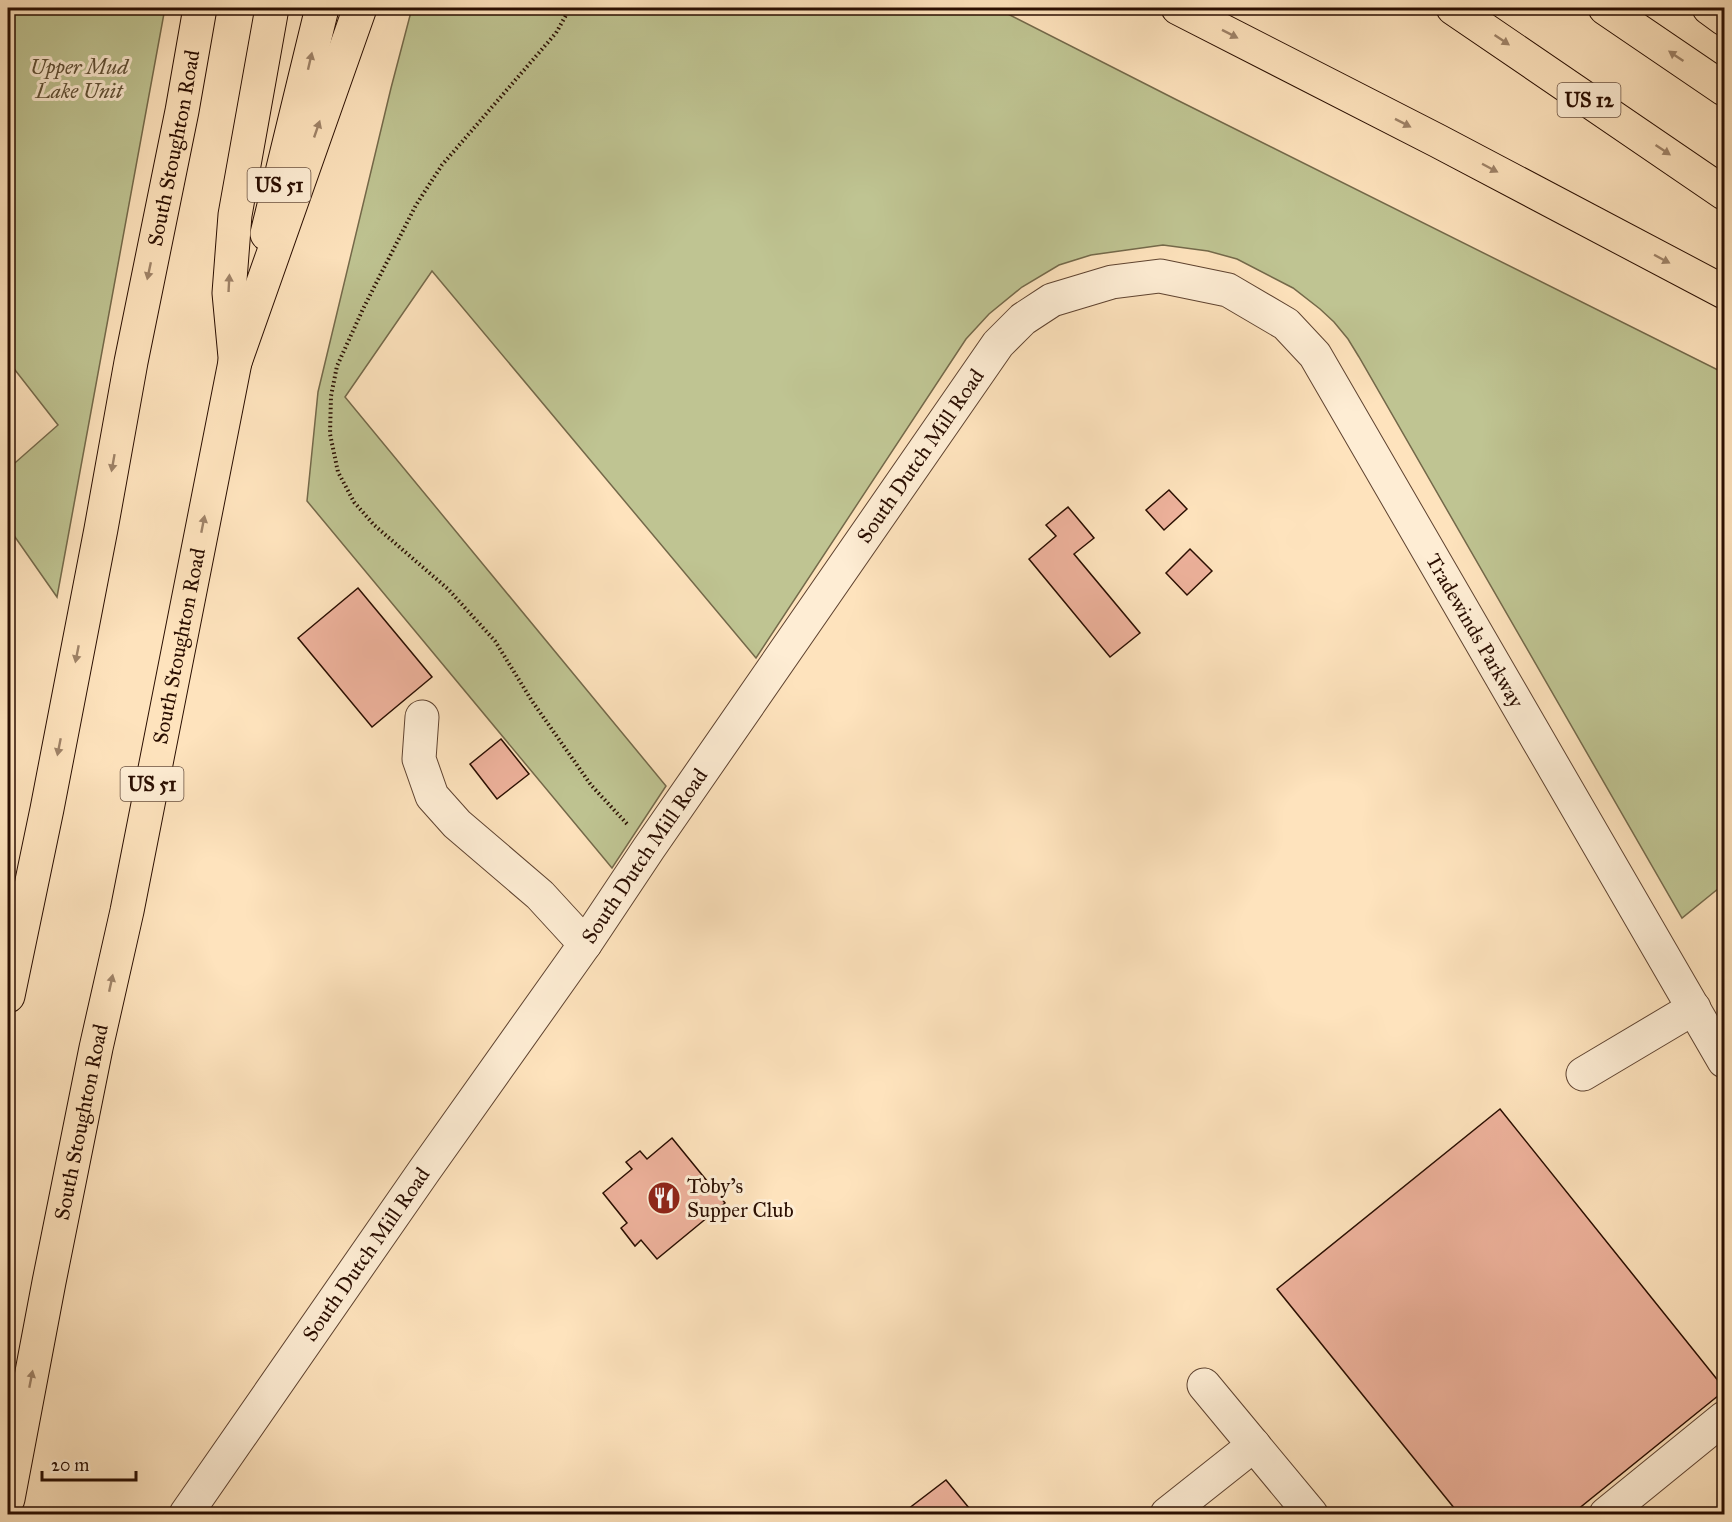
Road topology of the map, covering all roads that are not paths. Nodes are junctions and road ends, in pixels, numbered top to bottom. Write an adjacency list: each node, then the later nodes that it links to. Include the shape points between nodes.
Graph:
1 (200, 8): 17 (main road, South Stoughton Road, one-way to 17)
2 (272, 8): 14 (main road, one-way to 2, via 229,293 235,215)
3 (322, 8): 14 (main road, South Stoughton Road / US 51, one-way to 3)
4 (360, 8): 14 (main road, one-way to 4)
5 (1178, 8): 13 (main road, one-way to 13)
6 (1453, 8): 11 (main road, US 12, one-way to 11)
7 (1605, 8): 10 (main road, one-way to 7)
8 (1709, 8): 9 (main road)
9 (1725, 20)
10 (1725, 89)
11 (1725, 192)
12 (1160, 276): 16 (street, South Dutch Mill Road, via 1112,282 1052,300 1023,319 998,344); 18 (street, Tradewinds Parkway, via 1228,290 1286,324 1315,355)
13 (1725, 292)
14 (235, 362): 24 (main road, South Stoughton Road / US 51, one-way to 14)
15 (422, 717): 16 (street, via 419,759 432,796 457,824 540,895)
16 (585, 944): 25 (street, South Dutch Mill Road)
17 (8, 996)
18 (1694, 1008): 19 (street, Tradewinds Parkway); 20 (street)
19 (1725, 1061)
20 (1583, 1074)
21 (1204, 1385): 23 (street)
22 (1725, 1418): 28 (street)
23 (1254, 1445): 26 (street); 27 (street)
24 (8, 1499)
25 (186, 1515)
26 (1167, 1515)
27 (1311, 1515)
28 (1606, 1515)

